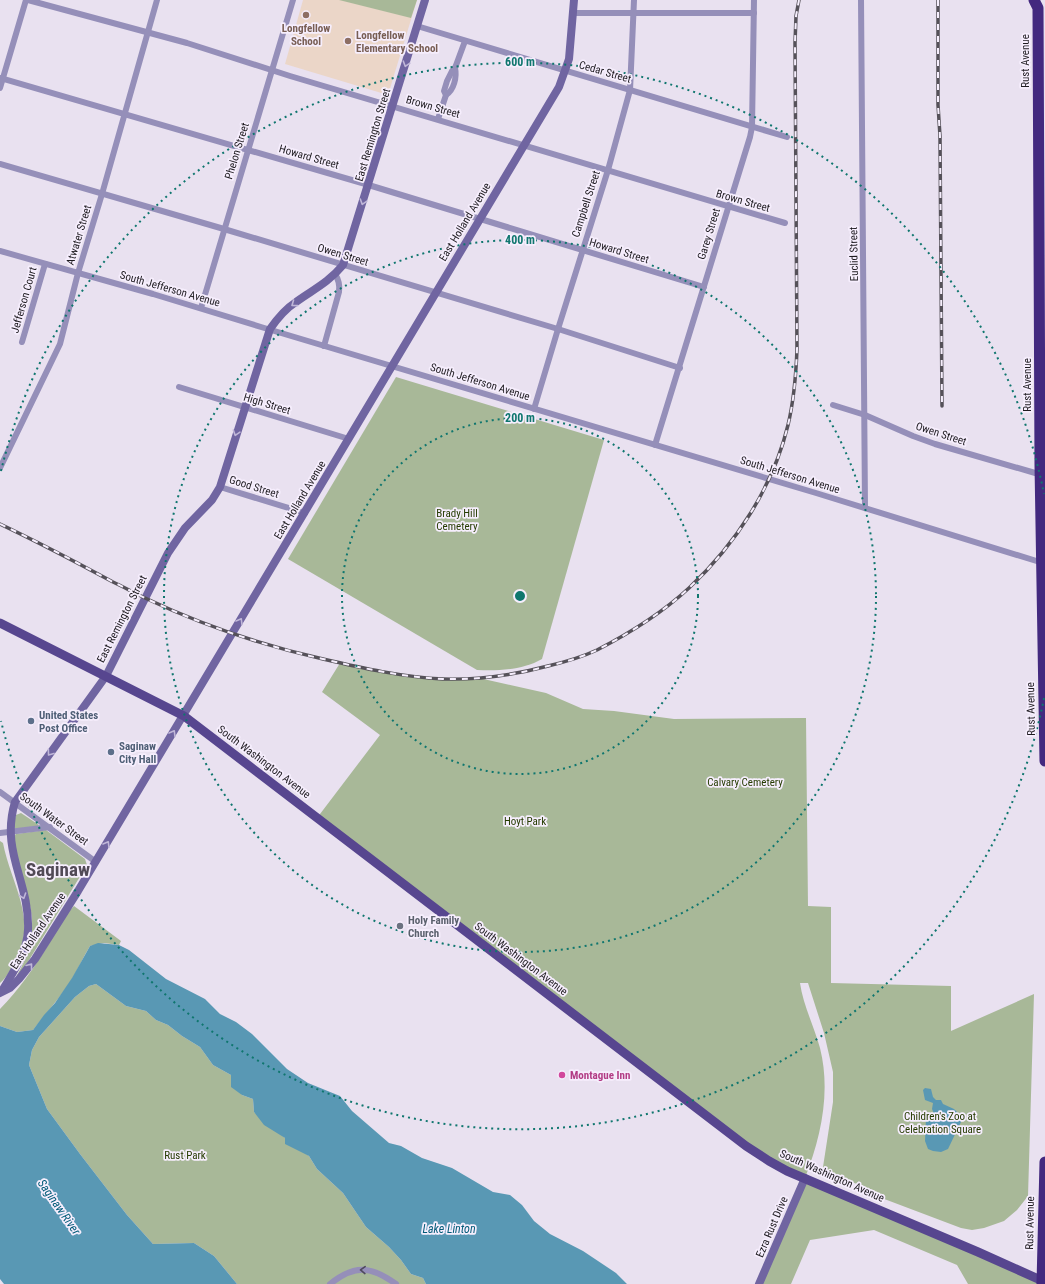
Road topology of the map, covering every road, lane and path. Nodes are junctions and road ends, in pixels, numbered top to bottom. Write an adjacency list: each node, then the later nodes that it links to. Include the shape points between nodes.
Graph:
1 (27, 0): 14 (street, Brown Street); 19 (street)
2 (157, 0): 14 (street, Atwater Street)
3 (293, 0): 17 (street, Phelon Street)
4 (426, 0): 13 (main road, East Remington Street)
5 (574, 0): 10 (main road, East Holland Avenue)
6 (634, 0): 11 (street, Campbell Street)
7 (754, 0): 12 (street, Garey Street)
8 (861, 0): 60 (street, Euclid Street)
9 (1038, 3): 15 (highway, Rust Avenue)
10 (573, 13): 11 (street); 18 (main road, East Holland Avenue)
11 (633, 13): 12 (street); 21 (street, Campbell Street)
12 (754, 13): 26 (street, Garey Street)
13 (417, 26): 16 (street, Cedar Street); 22 (main road, East Remington Street, one-way to 22)
14 (147, 33): 17 (street, Brown Street); 23 (street, Atwater Street)
15 (1041, 37): 25 (highway, Rust Avenue)
16 (465, 41): 18 (street, Cedar Street); 24 (street, via 447,81 444,91 446,95)
17 (272, 70): 22 (street, Brown Street); 29 (street, Phelon Street)
18 (566, 71): 21 (street, Cedar Street); 28 (main road, East Holland Avenue, via 560,87)
19 (1, 78): 20 (street); 23 (street, Howard Street)
20 (0, 88)
21 (630, 90): 26 (street, Cedar Street); 31 (street, Campbell Street)
22 (393, 106): 24 (street, Brown Street); 32 (main road, East Remington Street)
23 (125, 113): 29 (street, Howard Street); 33 (street, Atwater Street)
24 (438, 119): 28 (street, Brown Street)
25 (1042, 122): 35 (highway, Rust Avenue)
26 (752, 127): 27 (street, Cedar Street); 34 (street, Garey Street)
27 (787, 137)
28 (524, 146): 31 (street, Brown Street); 36 (main road, East Holland Avenue)
29 (248, 150): 32 (street, Howard Street); 38 (street, Phelon Street)
30 (0, 164): 33 (street, Owen Street)
31 (608, 170): 34 (street, Brown Street); 39 (street, Campbell Street)
32 (369, 185): 36 (street, Howard Street); 42 (main road, East Remington Street, one-way to 42)
33 (102, 194): 38 (street, Owen Street); 43 (street, Atwater Street)
34 (728, 207): 37 (street, Brown Street); 45 (street, Garey Street)
35 (1042, 208): 47 (highway, Rust Avenue)
36 (480, 219): 39 (street, Howard Street); 46 (main road, East Holland Avenue)
37 (784, 223)
38 (224, 229): 42 (street, Owen Street); 48 (street, Phelon Street)
39 (582, 250): 45 (street, Howard Street); 50 (street, Campbell Street)
40 (0, 251): 41 (street, South Jefferson Avenue)
41 (45, 264): 43 (street, South Jefferson Avenue); 51 (street, Jefferson Court)
42 (343, 265): 44 (main road, East Remington Street); 46 (street, Owen Street)
43 (78, 273): 48 (street, South Jefferson Avenue); 63 (street, Atwater Street, via 60,344)
44 (335, 274): 49 (main road, East Remington Street, one-way to 49, via 285,310); 52 (street, via 340,284 339,292)
45 (704, 287): 54 (street, Garey Street)
46 (435, 293): 50 (street, Owen Street); 53 (main road, East Holland Avenue)
47 (1042, 294): 55 (highway, Rust Avenue)
48 (201, 308): 49 (street, South Jefferson Avenue)
49 (270, 329): 52 (street, South Jefferson Avenue); 58 (main road, East Remington Street)
50 (558, 329): 54 (street, Owen Street); 59 (street, Campbell Street)
51 (22, 342)
52 (324, 346): 53 (street, South Jefferson Avenue)
53 (392, 366): 59 (street, South Jefferson Avenue); 61 (main road, East Holland Avenue)
54 (680, 368): 62 (street, Garey Street)
55 (1042, 380): 64 (highway, Rust Avenue)
56 (179, 387): 58 (street, High Street)
57 (833, 405): 60 (street, Owen Street)
58 (244, 408): 61 (street, High Street); 65 (main road, East Remington Street, one-way to 65)
59 (534, 409): 62 (street, South Jefferson Avenue)
60 (865, 415): 64 (street, Owen Street, via 913,436); 66 (street, Euclid Street)
61 (349, 439): 67 (main road, East Holland Avenue)
62 (655, 446): 66 (street, South Jefferson Avenue)
63 (0, 468)
64 (1043, 470): 68 (highway, Rust Avenue)
65 (220, 486): 67 (street, Good Street); 70 (main road, East Remington Street, via 212,500 185,528 168,553)
66 (865, 508): 68 (street, South Jefferson Avenue)
67 (305, 513): 71 (main road, East Holland Avenue, one-way to 67)
68 (1043, 563): 72 (highway, Rust Avenue)
69 (0, 623): 70 (main road, South Washington Avenue)
70 (106, 676): 71 (main road, South Washington Avenue); 74 (main road, East Remington Street, one-way to 74)
71 (184, 716): 77 (main road, East Holland Avenue, one-way to 71); 80 (main road, South Washington Avenue, via 746,1146 787,1171)
72 (1045, 761)
73 (0, 792): 74 (street, South Water Street)
74 (15, 802): 75 (street, South Water Street); 76 (main road, East Remington Street)
75 (50, 828): 76 (street); 77 (street, South Water Street)
76 (3, 833): 78 (main road, East Remington Street, one-way to 78, via 13,870 25,898 28,931 25,948)
77 (96, 862): 78 (main road, East Holland Avenue, one-way to 77, via 10,988 35,959)
78 (1, 993)
79 (1045, 1162): 81 (highway, Rust Avenue)
80 (805, 1178): 81 (main road, South Washington Avenue); 84 (main road, Ezra Rust Drive)
81 (1043, 1282)
82 (330, 1284): 83 (street, one-way to 82, via 380,1273 363,1269 349,1272)
83 (396, 1284)
84 (759, 1284)

